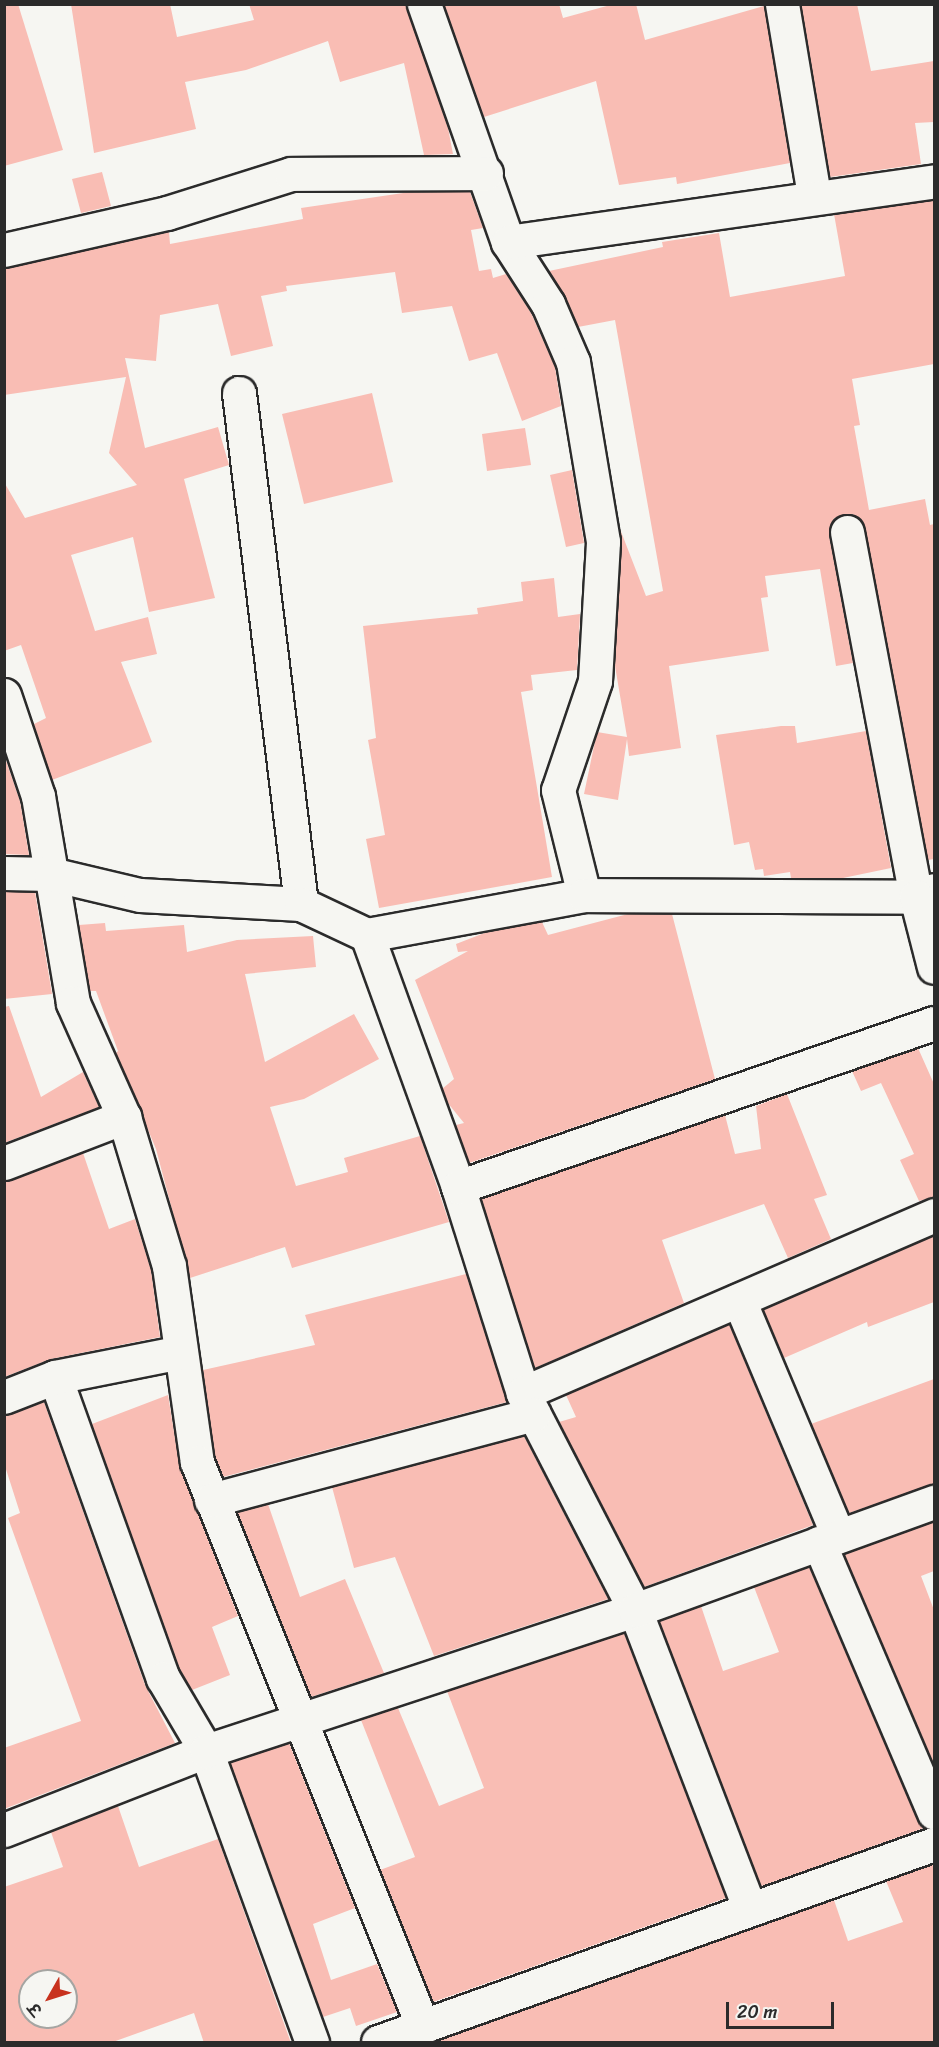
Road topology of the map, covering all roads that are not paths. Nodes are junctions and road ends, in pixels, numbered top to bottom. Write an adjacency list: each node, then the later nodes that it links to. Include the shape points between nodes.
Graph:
1 (423, 4): 3 (street)
2 (782, 4): 5 (street)
3 (486, 173): 6 (street); 7 (street, via 291,174 167,213)
4 (934, 181): 5 (street)
5 (814, 195): 6 (street)
6 (508, 242): 14 (street, via 548,304 573,362 603,542 595,681 558,790)
7 (4, 250)
8 (239, 393): 15 (street)
9 (848, 532): 13 (street)
10 (4, 695): 12 (street, via 38,796)
11 (4, 873): 12 (street)
12 (51, 874): 15 (street, via 140,895); 19 (street, via 74,1003)
13 (925, 894): 14 (street); 17 (street)
14 (584, 895): 16 (street)
15 (301, 904): 16 (street)
16 (367, 936): 21 (street)
17 (934, 967)
18 (934, 1023): 21 (street)
19 (124, 1117): 20 (street); 24 (street, via 169,1266)
20 (4, 1163)
21 (458, 1187): 27 (street)
22 (934, 1215): 23 (street)
23 (739, 1300): 27 (street); 30 (street)
24 (181, 1352): 25 (street); 28 (street, via 197,1462)
25 (55, 1377): 26 (street); 33 (street, via 163,1678)
26 (4, 1397)
27 (528, 1403): 28 (street); 31 (street)
28 (211, 1500): 32 (street)
29 (934, 1502): 30 (street)
30 (829, 1540): 31 (street); 34 (street)
31 (635, 1610): 32 (street); 37 (street)
32 (299, 1722): 33 (street); 38 (street)
33 (206, 1751): 35 (street); 39 (street)
34 (934, 1812)
35 (4, 1830)
36 (934, 1844): 37 (street)
37 (748, 1907): 38 (street)
38 (423, 2027): 40 (street)
39 (312, 2043)
40 (378, 2043)

